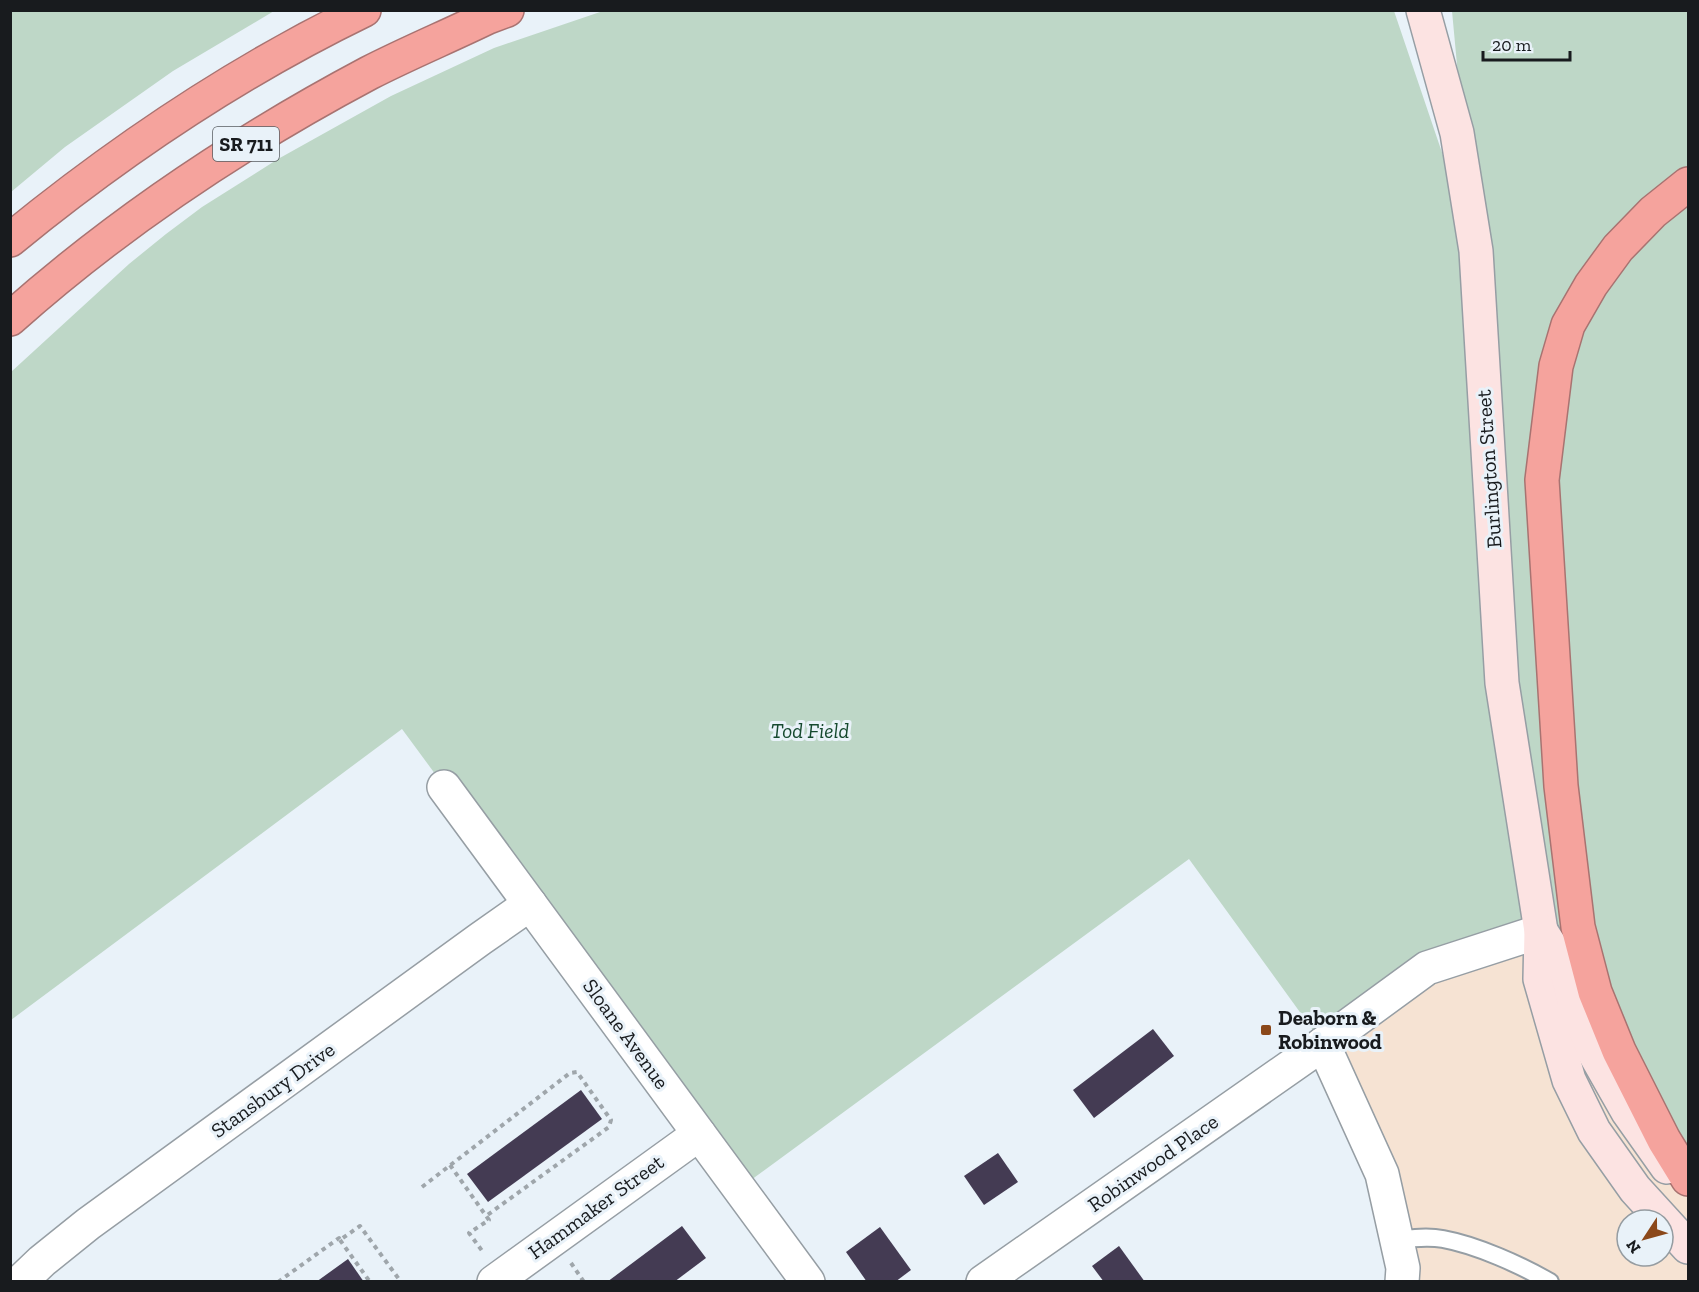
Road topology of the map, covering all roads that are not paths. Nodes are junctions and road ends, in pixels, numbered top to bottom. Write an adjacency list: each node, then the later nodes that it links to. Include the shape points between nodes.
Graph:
1 (364, 10): 5 (highway, SR 711, via 304,39 196,103 95,172)
2 (507, 10): 6 (highway, SR 711, via 371,73 260,134 110,236)
3 (1423, 10): 9 (street, Burlington Street, via 1457,133 1476,251 1502,683)
4 (1689, 184): 12 (highway, via 1653,212 1618,248 1568,326 1556,366 1542,480 1561,786 1578,927 1595,992 1618,1051)
5 (10, 240)
6 (10, 319)
7 (444, 787): 8 (street, Sloane Avenue)
8 (530, 904): 11 (street, Sloane Avenue); 16 (street, Stansbury Drive, via 88,1224)
9 (1541, 931): 10 (street, Robinwood Place, via 1427,968); 13 (street, Burlington Street, via 1567,972 1595,1054 1628,1112 1664,1165); 15 (street, Burlington Street, via 1540,979 1569,1080 1594,1131 1635,1189)
10 (1323, 1044): 14 (street, via 1382,1174); 19 (street, Robinwood Place)
11 (699, 1134): 17 (street, Hammaker Street); 18 (street, Sloane Avenue)
12 (1689, 1179)
13 (1689, 1191)
14 (1397, 1240): 20 (street); 21 (lane, via 1442,1239 1524,1267)
15 (1689, 1247)
16 (20, 1281)
17 (494, 1281)
18 (808, 1281)
19 (982, 1281)
20 (1402, 1281)
21 (1550, 1281)

